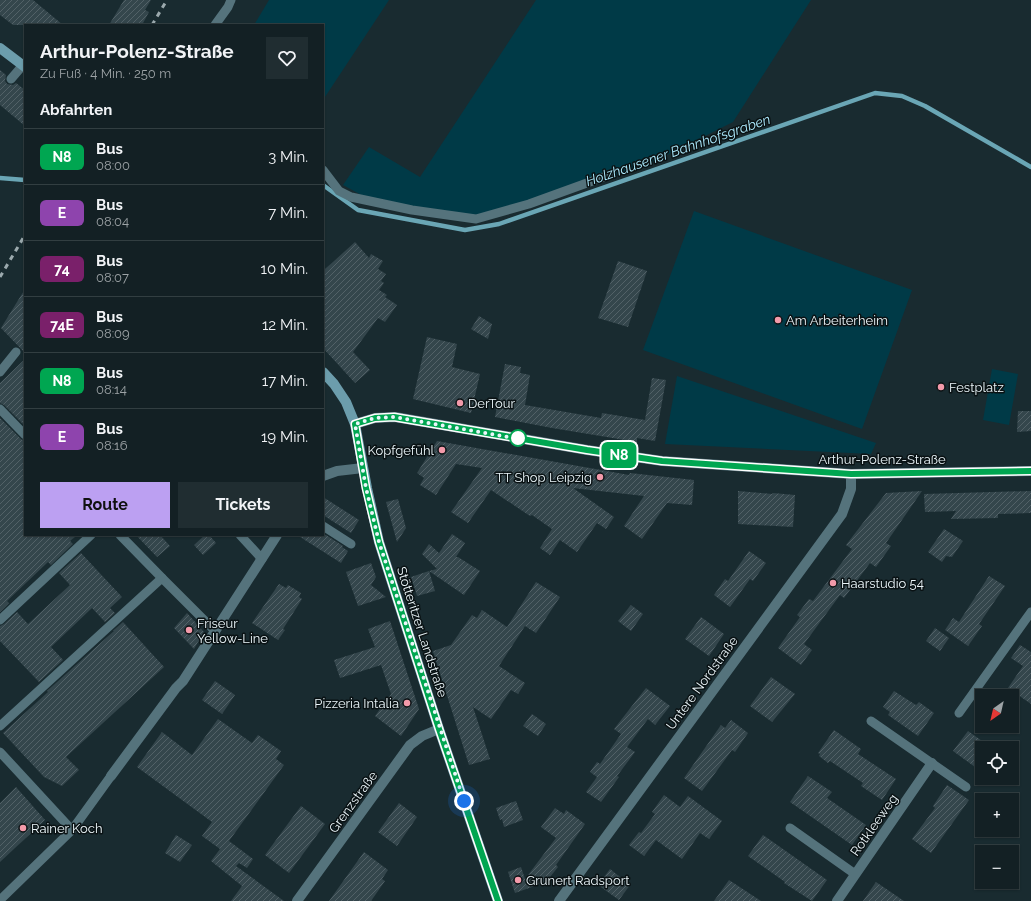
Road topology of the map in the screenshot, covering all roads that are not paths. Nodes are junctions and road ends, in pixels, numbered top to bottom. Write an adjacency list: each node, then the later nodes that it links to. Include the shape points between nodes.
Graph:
1 (231, 0): 2 (lane)
2 (216, 24)
3 (0, 48): 4 (main road)
4 (24, 66): 5 (lane)
5 (11, 79)
6 (324, 171): 7 (lane, via 339,191 351,197 412,210 476,219 529,204)
7 (609, 175)
8 (16, 352): 9 (lane)
9 (0, 372)
10 (324, 373): 12 (main road, Stötteritzer Landstraße, via 346,402)
11 (0, 409): 13 (lane)
12 (355, 424): 14 (main road, Stötteritzer Landstraße); 16 (street, Arthur-Polenz-Straße, via 375,418 394,417 662,461)
13 (24, 434)
14 (363, 468): 17 (street); 32 (main road, Stötteritzer Landstraße, via 379,542)
15 (1031, 470): 16 (street, Arthur-Polenz-Straße)
16 (851, 474): 43 (street, Untere Nordstraße, via 851,489 842,514)
17 (324, 476)
18 (324, 527): 23 (lane)
19 (89, 536): 27 (lane)
20 (121, 536): 25 (lane)
21 (241, 536): 24 (lane)
22 (276, 536): 24 (street)
23 (351, 544)
24 (262, 559): 28 (street)
25 (162, 578): 28 (lane); 31 (lane)
26 (1031, 612): 29 (lane)
27 (0, 620)
28 (216, 631): 35 (street, via 184,681 176,688)
29 (959, 713)
30 (871, 721): 34 (lane)
31 (0, 726)
32 (439, 729): 41 (street, Grenzstraße, via 422,736 410,745); 42 (main road, Stötteritzer Landstraße)
33 (0, 752): 38 (lane)
34 (932, 763): 36 (lane); 39 (street, Rotkleeweg)
35 (111, 776): 38 (lane)
36 (966, 787)
37 (790, 828): 39 (lane)
38 (72, 830): 40 (lane)
39 (855, 874): 44 (street, Rotkleeweg)
40 (0, 900)
41 (297, 901)
42 (498, 901)
43 (559, 901)
44 (837, 901)

